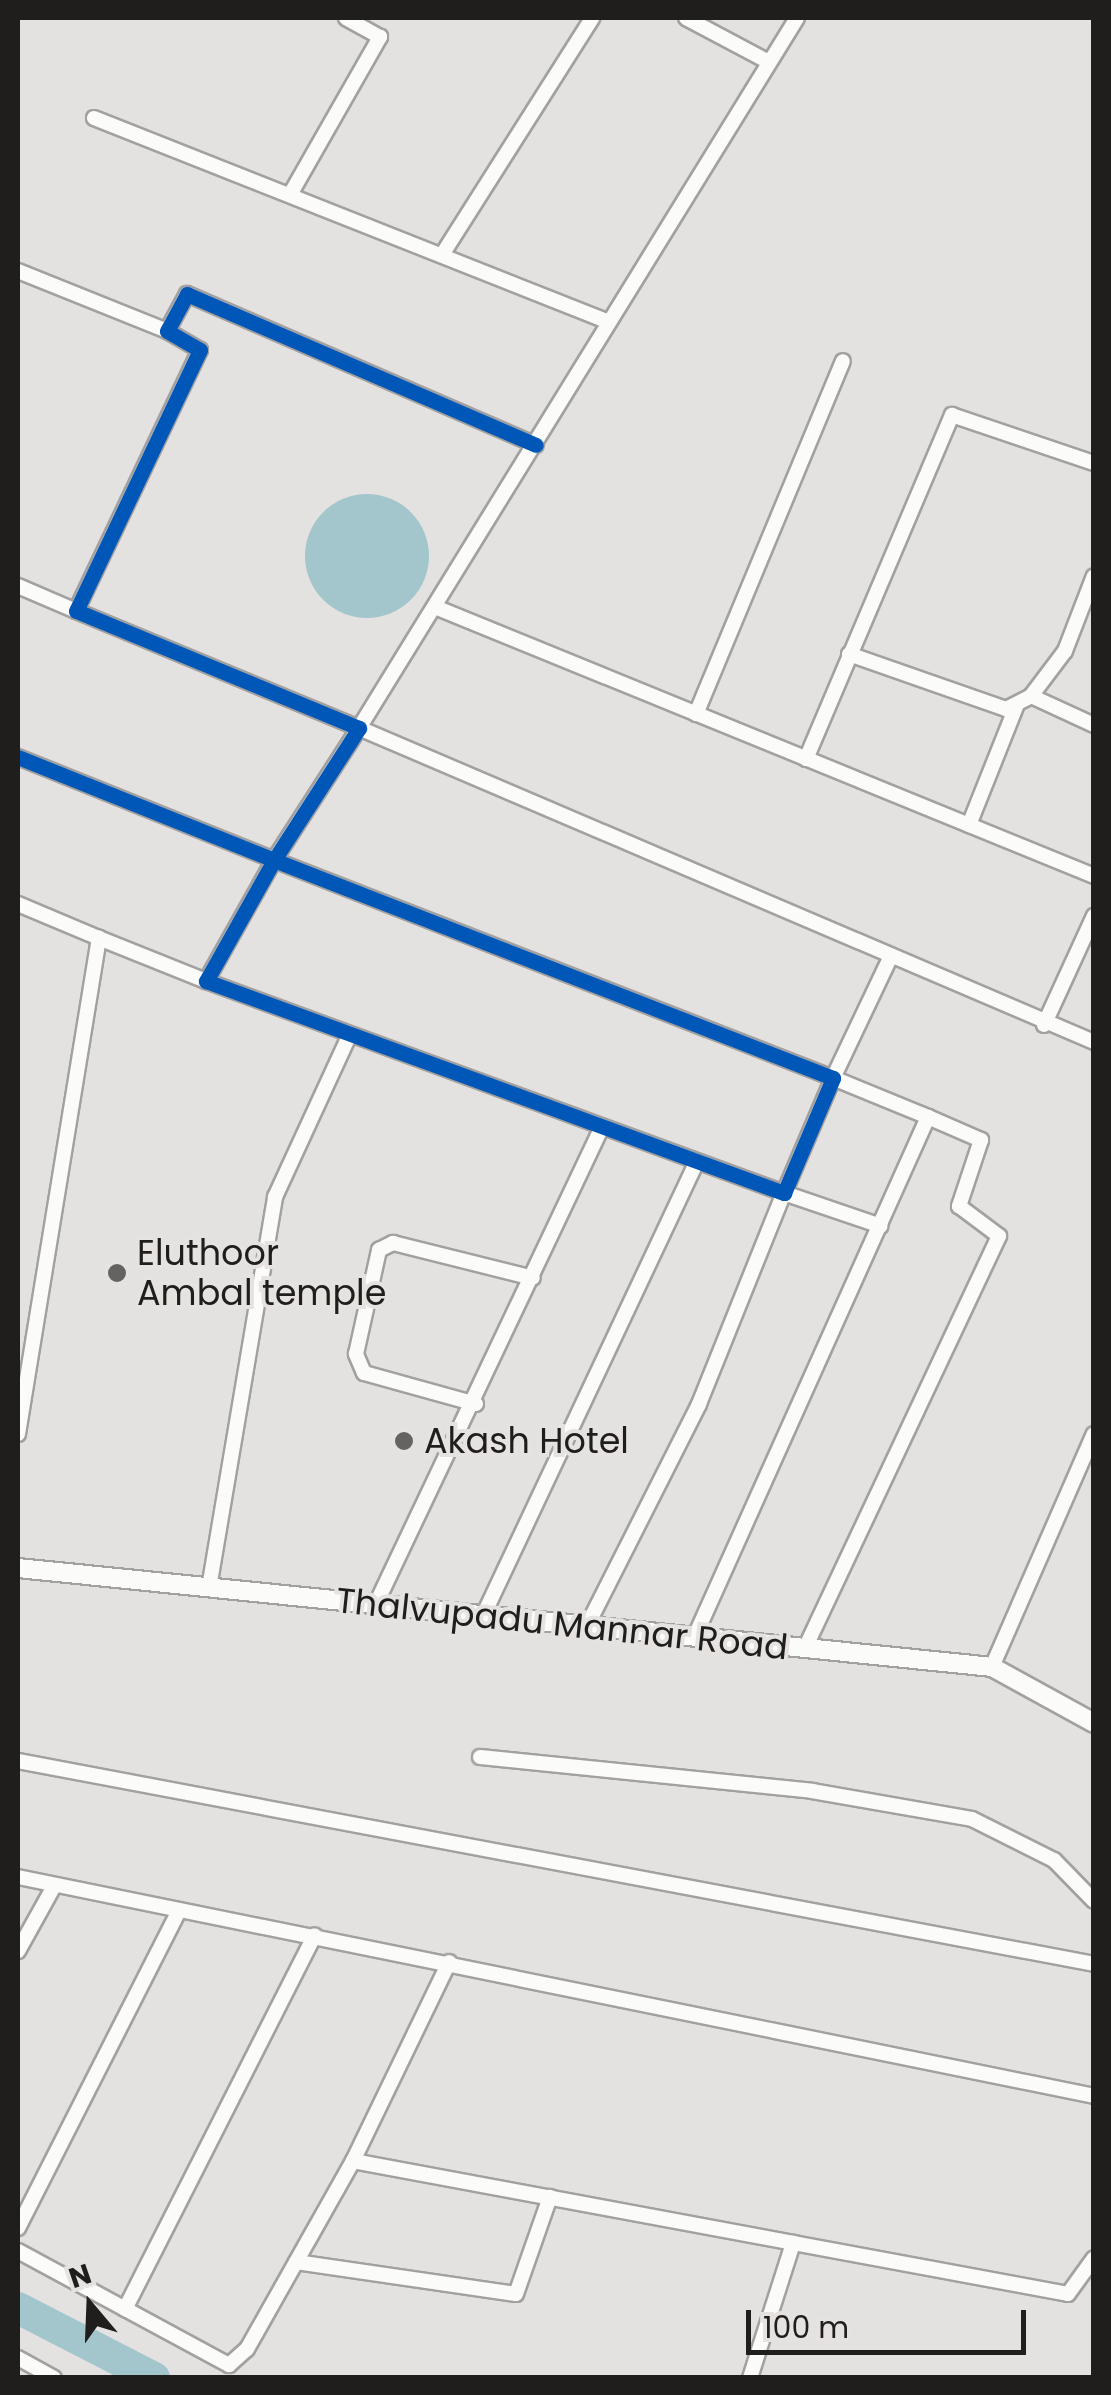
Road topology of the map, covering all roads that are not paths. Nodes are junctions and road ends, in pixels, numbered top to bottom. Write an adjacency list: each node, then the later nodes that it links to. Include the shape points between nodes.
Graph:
1 (346, 18): 7 (street, via 380,37)
2 (592, 18): 8 (street)
3 (686, 18): 5 (street)
4 (796, 18): 5 (street)
5 (766, 61): 10 (street)
6 (94, 118): 7 (street)
7 (292, 193): 8 (street)
8 (445, 250): 10 (street)
9 (18, 271): 11 (street)
10 (609, 322): 13 (street)
11 (167, 331): 13 (street, via 187,294); 18 (street, via 200,350)
12 (843, 361): 22 (street)
13 (536, 445): 17 (street)
14 (1094, 463): 19 (street, via 952,414)
15 (1094, 576): 20 (street, via 1065,651)
16 (18, 586): 18 (street)
17 (435, 607): 22 (street); 24 (street)
18 (76, 612): 24 (street)
19 (849, 654): 21 (street); 26 (street)
20 (1031, 696): 21 (street); 23 (street)
21 (1016, 707): 27 (street)
22 (696, 714): 26 (street)
23 (1094, 725)
24 (359, 728): 28 (street); 33 (street)
25 (18, 757): 28 (street)
26 (806, 759): 27 (street)
27 (968, 826): 29 (street)
28 (274, 860): 34 (street); 38 (street)
29 (1094, 876)
30 (18, 904): 32 (street)
31 (1094, 916): 35 (street)
32 (99, 938): 34 (street); 46 (street)
33 (890, 958): 35 (street); 38 (street)
34 (206, 982): 36 (street)
35 (1044, 1025): 37 (street)
36 (349, 1036): 40 (street); 49 (street, via 275,1197)
37 (1094, 1042)
38 (834, 1078): 39 (street); 42 (street)
39 (928, 1117): 43 (street); 54 (street, via 980,1140 959,1206 1000,1236)
40 (600, 1130): 41 (street); 44 (street)
41 (696, 1164): 42 (street); 51 (street)
42 (784, 1193): 43 (street); 52 (street, via 699,1404)
43 (881, 1226): 53 (street)
44 (533, 1278): 45 (street); 45 (street, via 392,1243 379,1250 356,1354 364,1373)
45 (476, 1404): 50 (street)
46 (18, 1434)
47 (1094, 1434): 55 (street)
48 (18, 1568): 49 (street, Thalvupadu Mannar Road)
49 (209, 1588): 50 (street, Thalvupadu Mannar Road)
50 (375, 1606): 51 (street, Thalvupadu Mannar Road)
51 (483, 1616): 52 (street, Thalvupadu Mannar Road)
52 (587, 1626): 53 (street, Thalvupadu Mannar Road)
53 (695, 1636): 54 (street, Thalvupadu Mannar Road)
54 (806, 1647): 55 (street, Thalvupadu Mannar Road)
55 (992, 1668): 56 (street, Thalvupadu Mannar Road)
56 (1094, 1723)
57 (480, 1757): 61 (street, via 812,1791 972,1819 1054,1860)
58 (18, 1761): 66 (street)
59 (18, 1877): 60 (street)
60 (54, 1886): 62 (street); 64 (street)
61 (1094, 1901)
62 (179, 1911): 63 (street); 70 (street)
63 (315, 1935): 65 (street); 75 (street)
64 (18, 1952)
65 (449, 1962): 67 (street); 68 (street)
66 (1094, 1964)
67 (1094, 2096)
68 (353, 2161): 69 (street); 74 (street)
69 (550, 2198): 71 (street); 74 (street, via 516,2294)
70 (18, 2228)
71 (793, 2243): 73 (street, via 1068,2294); 79 (street)
72 (18, 2251): 75 (street)
73 (1094, 2258)
74 (296, 2262): 75 (street, via 229,2366)
75 (125, 2309)
76 (18, 2358): 77 (street)
77 (34, 2373): 78 (street)
78 (54, 2378)
79 (750, 2378)

